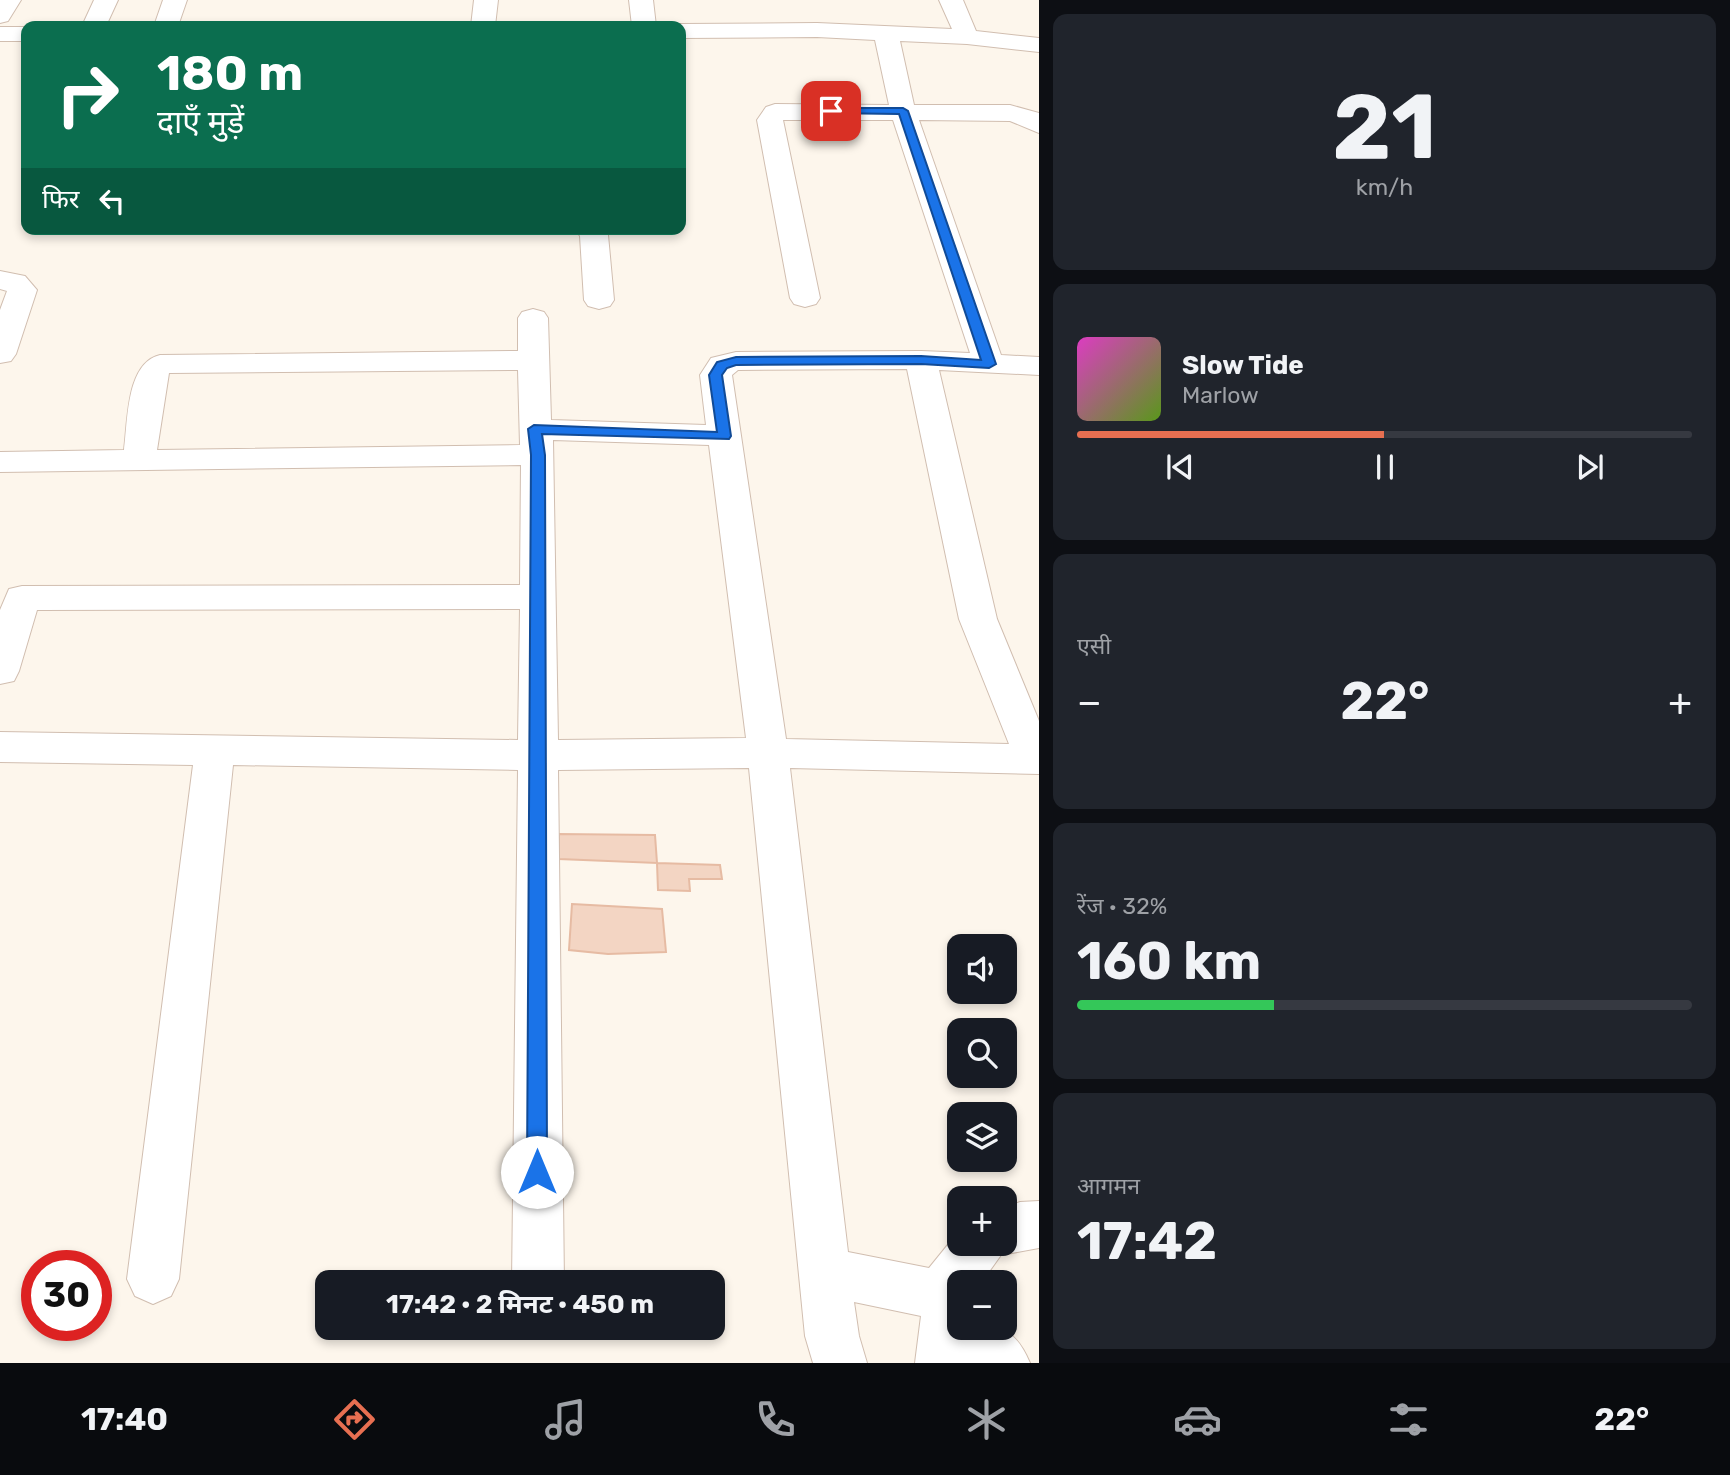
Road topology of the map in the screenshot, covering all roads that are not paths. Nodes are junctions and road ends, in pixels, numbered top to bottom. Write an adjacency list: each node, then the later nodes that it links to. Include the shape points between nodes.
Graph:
1 (9, 0): 7 (street)
2 (106, 0): 8 (street)
3 (175, 0): 9 (street)
4 (486, 0): 10 (street)
5 (641, 0): 11 (street)
6 (951, 0): 16 (street)
7 (0, 16)
8 (96, 21)
9 (168, 21)
10 (484, 21)
11 (643, 21)
12 (686, 31): 15 (street, via 813,20)
13 (0, 34): 14 (street)
14 (21, 34)
15 (886, 34): 16 (street); 18 (street)
16 (967, 37): 17 (street)
17 (1039, 46)
18 (903, 111): 19 (street, via 1010,113); 22 (street, via 783,110 771,116); 28 (street)
19 (1039, 125)
20 (594, 235): 23 (street)
21 (0, 280): 25 (street, via 15,282 22,289)
22 (805, 298)
23 (599, 300)
24 (533, 318): 26 (street)
25 (0, 354)
26 (534, 360): 31 (street); 32 (street, via 160,364 151,375)
27 (921, 360): 28 (street); 30 (street, via 736,361 722,365 716,375); 38 (street, via 978,619)
28 (989, 364): 29 (street)
29 (1039, 366)
30 (724, 436): 31 (street); 40 (street)
31 (536, 442): 32 (street); 34 (street)
32 (139, 460): 33 (street)
33 (0, 462)
34 (538, 597): 35 (street); 41 (street)
35 (11, 599): 36 (street)
36 (0, 671)
37 (0, 747): 39 (street)
38 (1034, 747): 40 (street)
39 (215, 749): 41 (street); 47 (street)
40 (768, 753): 41 (street); 46 (street)
41 (536, 755): 45 (street)
42 (1039, 1224): 43 (street)
43 (1017, 1227)
44 (975, 1256): 48 (street)
45 (538, 1270)
46 (825, 1272): 48 (street); 49 (street, via 832,1336)
47 (153, 1279)
48 (943, 1326): 50 (street)
49 (840, 1363)
50 (1003, 1363)

